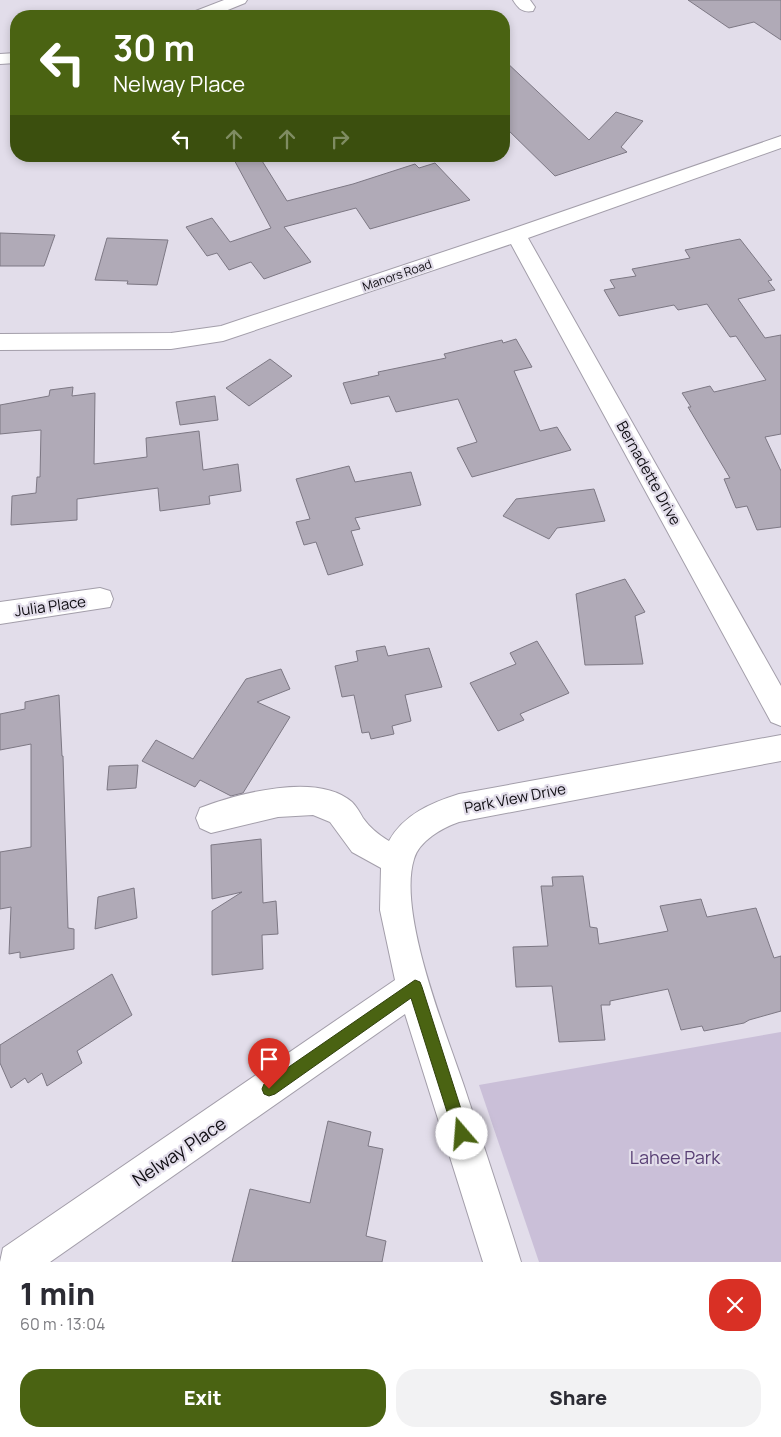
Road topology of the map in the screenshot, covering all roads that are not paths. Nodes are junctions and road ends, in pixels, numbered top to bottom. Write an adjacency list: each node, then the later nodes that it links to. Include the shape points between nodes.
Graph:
1 (239, 0): 2 (street)
2 (214, 10)
3 (781, 142): 4 (street, Manors Road)
4 (516, 235): 5 (street, Manors Road, via 223,333 192,339 134,342); 8 (street, Bernadette Drive)
5 (0, 342)
6 (100, 599): 7 (street, Julia Place)
7 (0, 613)
8 (781, 713)
9 (781, 748): 11 (street, Park View Drive, via 450,810 427,820 409,838)
10 (211, 818): 11 (street, via 310,799 329,804 342,813 375,852)
11 (398, 860): 12 (street, Park View Drive, via 394,882 395,907)
12 (415, 987): 13 (street, Nelway Place); 14 (street, Park View Drive)
13 (17, 1262)
14 (502, 1262)

